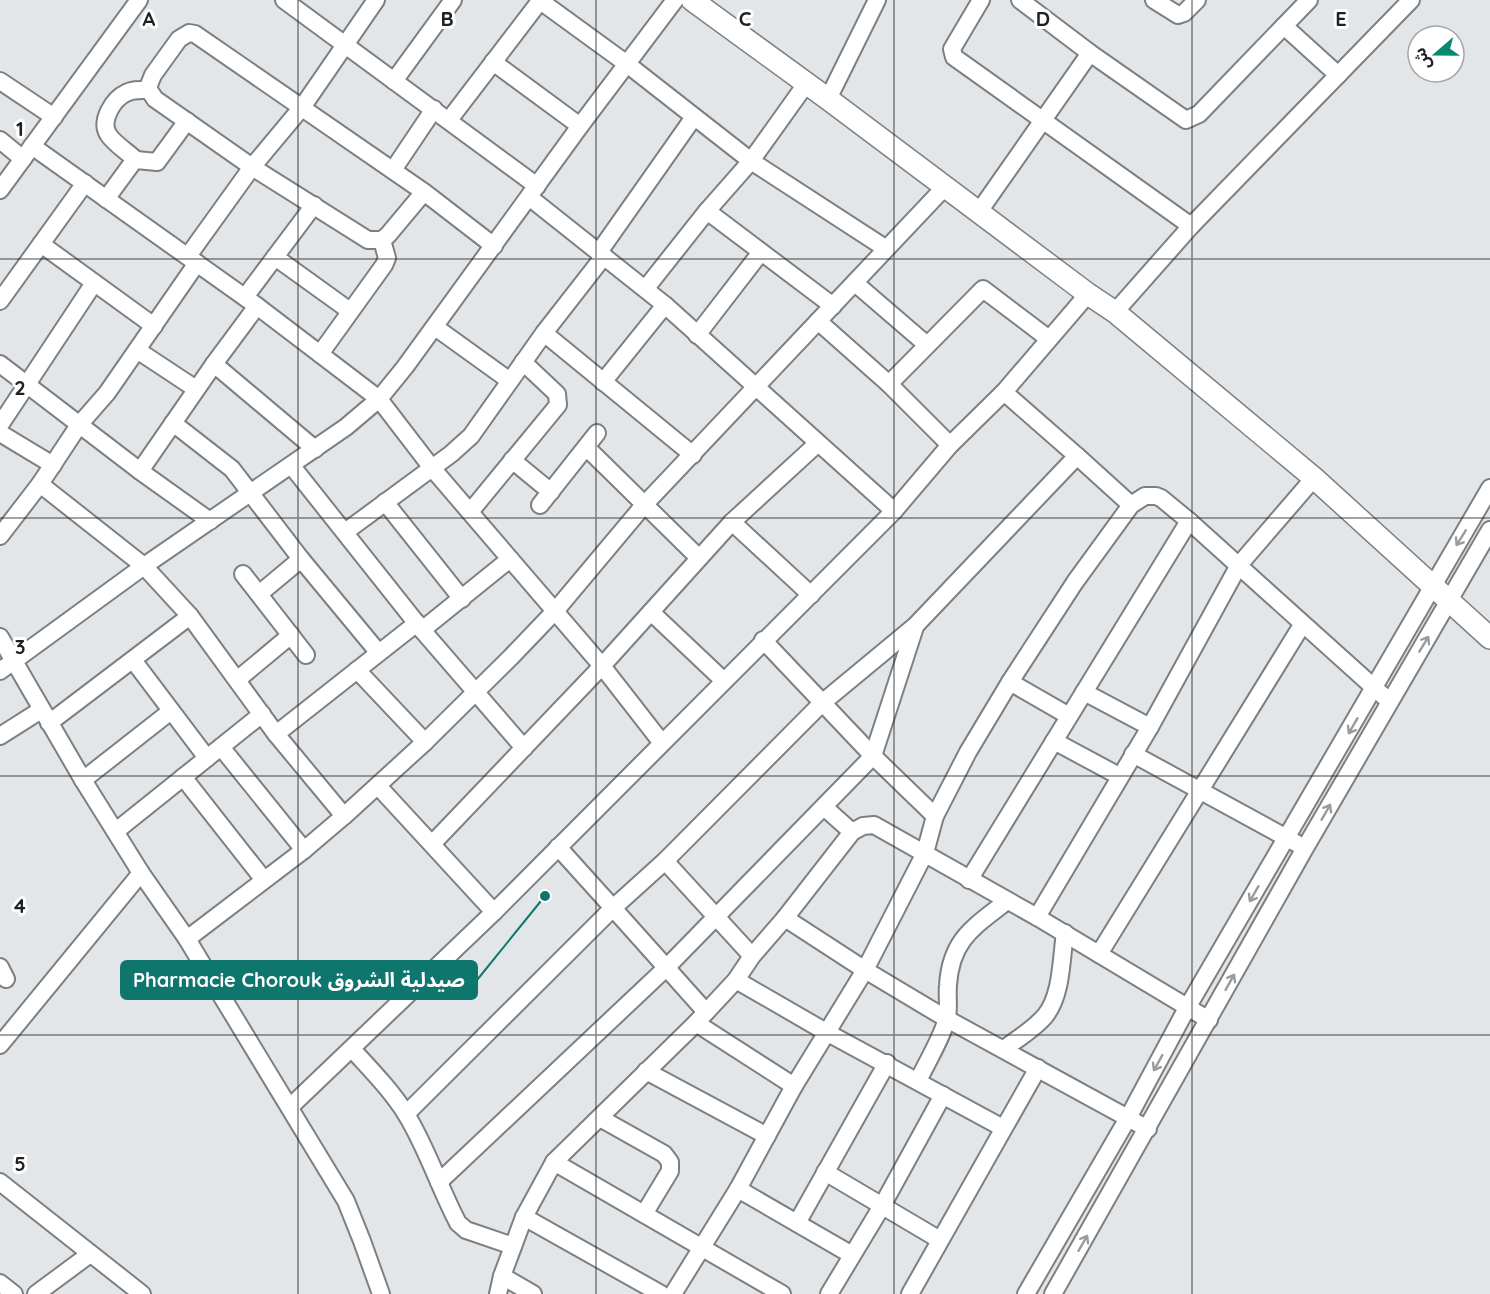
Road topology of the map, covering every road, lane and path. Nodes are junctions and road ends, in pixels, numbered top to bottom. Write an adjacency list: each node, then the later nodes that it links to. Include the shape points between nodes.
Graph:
1 (139, 0): 28 (street)
2 (284, 0): 16 (street)
3 (376, 0): 16 (street)
4 (453, 0): 22 (street)
5 (539, 0): 18 (street); 19 (street)
6 (675, 0): 19 (street)
7 (692, 0): 23 (main road)
8 (877, 0): 25 (street)
9 (981, 0): 31 (street, via 952,49 952,56)
10 (1020, 0): 17 (street)
11 (1154, 0): 12 (street, via 1178,15)
12 (1197, 0)
13 (1309, 0): 15 (street)
14 (1411, 0): 20 (street)
15 (1284, 26): 17 (street, via 1199,114 1188,120); 20 (street)
16 (345, 44): 22 (street); 26 (street)
17 (1090, 53): 31 (street)
18 (494, 62): 30 (street); 33 (street)
19 (627, 64): 29 (street); 33 (street)
20 (1338, 75): 49 (street)
21 (0, 81): 28 (street)
22 (394, 81): 27 (street)
23 (806, 84): 25 (main road); 37 (street)
24 (149, 90): 26 (street, via 153,75 179,39 189,33); 32 (street, via 155,99); 36 (street, via 122,95 106,115 108,135)
25 (828, 99): 41 (main road)
26 (303, 106): 38 (street); 39 (street)
27 (434, 109): 30 (street); 39 (street)
28 (54, 117): 35 (street)
29 (694, 117): 37 (street); 55 (street)
30 (449, 120): 43 (street)
31 (1044, 120): 48 (street); 49 (street)
32 (188, 121): 36 (street, via 159,161); 38 (street)
33 (580, 126): 43 (street)
34 (0, 140): 35 (street)
35 (27, 152): 40 (street); 42 (street)
36 (136, 160): 45 (street)
37 (751, 161): 47 (street); 53 (street)
38 (252, 167): 46 (street); 57 (street)
39 (393, 170): 44 (street)
40 (85, 183): 45 (street); 51 (street)
41 (944, 188): 48 (main road); 53 (street)
42 (0, 190)
43 (533, 191): 52 (street); 55 (street)
44 (424, 192): 50 (street); 52 (street)
45 (106, 199): 57 (street)
46 (314, 205): 50 (street, via 368,240); 56 (street)
47 (707, 211): 54 (street); 60 (street)
48 (978, 213): 61 (main road)
49 (1191, 226): 67 (street)
50 (382, 240): 66 (street, via 387,258 384,265)
51 (41, 244): 58 (street); 62 (street)
52 (494, 246): 70 (street)
53 (885, 248): 59 (street)
54 (761, 252): 65 (street); 72 (street)
55 (602, 254): 60 (street); 71 (street)
56 (275, 257): 63 (street); 66 (street)
57 (192, 260): 63 (street); 69 (street)
58 (94, 283): 69 (street); 82 (street)
59 (855, 283): 65 (street); 74 (street)
60 (646, 288): 64 (street)
61 (1088, 294): 67 (main road); 73 (street)
62 (0, 300)
63 (251, 302): 76 (street); 79 (street)
64 (665, 304): 72 (street); 81 (street)
65 (833, 306): 68 (street)
66 (350, 311): 76 (street)
67 (1115, 312): 104 (main road)
68 (818, 321): 83 (street); 84 (street)
69 (154, 326): 75 (street)
70 (435, 327): 80 (street); 87 (street)
71 (544, 333): 77 (street); 81 (street)
72 (697, 335): 84 (street)
73 (1049, 339): 74 (street, via 983,290); 86 (street)
74 (927, 345): 83 (street)
75 (137, 350): 85 (street); 90 (street)
76 (320, 354): 87 (street)
77 (523, 362): 80 (street); 99 (street, via 557,394 558,402)
78 (0, 364): 82 (street)
79 (214, 364): 85 (street); 96 (street)
80 (510, 381): 102 (street, via 471,436)
81 (603, 382): 97 (street)
82 (26, 384): 89 (street); 90 (street)
83 (889, 384): 94 (street)
84 (755, 388): 93 (street); 97 (street)
85 (196, 389): 88 (street)
86 (1004, 392): 94 (street); 98 (street)
87 (379, 399): 96 (street); 102 (street)
88 (173, 423): 103 (street); 107 (street, via 232,469)
89 (0, 425)
90 (79, 425): 100 (street); 103 (street)
91 (0, 433): 100 (street)
92 (597, 433): 95 (street)
93 (818, 443): 113 (street); 117 (street)
94 (950, 445): 113 (street)
95 (586, 447): 108 (street); 111 (street)
96 (315, 449): 101 (street)
97 (693, 455): 111 (street)
98 (1077, 456): 112 (street); 137 (street)
99 (512, 460): 108 (street); 114 (street)
100 (53, 465): 105 (street)
101 (291, 465): 107 (street); 119 (street)
102 (432, 468): 109 (street); 114 (street)
103 (140, 471): 115 (street)
104 (1314, 478): 124 (street); 127 (main road)
105 (40, 484): 120 (street); 125 (street)
106 (1490, 488): 127 (street, one-way to 127)
107 (250, 492): 115 (street); 122 (street)
108 (551, 492): 110 (street)
109 (385, 502): 119 (street); 130 (street)
110 (540, 505)
111 (644, 505): 121 (street); 132 (street)
112 (1131, 505): 116 (street, via 1145,496 1156,496); 150 (street)
113 (894, 511): 129 (street)
114 (470, 512): 123 (street)
115 (210, 521): 125 (street)
116 (1189, 521): 124 (street); 153 (street)
117 (732, 522): 121 (street); 129 (street)
118 (1490, 530): 131 (street)
119 (345, 532): 136 (street)
120 (0, 536)
121 (699, 558): 133 (street)
122 (301, 559): 128 (street); 142 (street)
123 (510, 559): 130 (street); 132 (street)
124 (1239, 565): 135 (street); 160 (street)
125 (144, 566): 134 (street); 146 (street)
126 (243, 574): 128 (street)
127 (1432, 585): 131 (main road); 151 (street)
128 (259, 594): 138 (street)
129 (811, 595): 141 (street)
130 (462, 598): 136 (street)
131 (1449, 601): 140 (main road); 154 (street, one-way to 131)
132 (556, 610): 145 (street); 152 (street)
133 (651, 612): 145 (street); 149 (street)
134 (190, 616): 144 (street); 148 (street)
135 (1302, 625): 151 (street); 175 (street)
136 (420, 626): 142 (street); 152 (street)
137 (915, 626): 155 (street); 169 (street)
138 (291, 635): 143 (street); 148 (street)
139 (0, 637): 146 (street)
140 (1490, 638)
141 (764, 640): 149 (street); 155 (street)
142 (378, 652): 147 (street)
143 (306, 655)
144 (133, 660): 156 (street); 158 (street)
145 (602, 666): 165 (street); 167 (street)
146 (7, 667): 158 (street)
147 (357, 670): 161 (street); 164 (street)
148 (237, 680): 157 (street)
149 (723, 681): 165 (street)
150 (1010, 682): 159 (street); 178 (street)
151 (1375, 688): 154 (street); 181 (street, one-way to 181)
152 (476, 691): 164 (street); 167 (street)
153 (1084, 692): 159 (street); 160 (street)
154 (1389, 701): 184 (street, one-way to 154)
155 (822, 703): 169 (street); 187 (street)
156 (171, 711): 170 (street); 173 (street)
157 (262, 714): 161 (street); 166 (street)
158 (45, 716): 162 (street); 173 (street)
159 (1069, 716): 163 (street)
160 (1150, 727): 168 (street)
161 (276, 734): 177 (street)
162 (0, 736)
163 (1054, 741): 171 (street); 190 (street)
164 (425, 742): 174 (street)
165 (662, 743): 183 (street)
166 (221, 747): 170 (street); 185 (street)
167 (524, 748): 182 (street)
168 (1133, 754): 171 (street); 175 (street)
169 (873, 756): 176 (street); 178 (street)
170 (207, 758): 172 (street)
171 (1119, 776): 195 (street)
172 (183, 777): 179 (street); 189 (street)
173 (83, 780): 179 (street)
174 (378, 786): 177 (street); 182 (street)
175 (1199, 790): 181 (street); 199 (street)
176 (824, 807): 180 (street); 194 (street)
177 (344, 816): 185 (street)
178 (935, 816): 186 (street)
179 (116, 831): 188 (street)
180 (852, 832): 186 (street, via 863,826 877,826); 196 (street)
181 (1287, 838): 184 (street); 204 (street, one-way to 204)
182 (432, 844): 193 (street)
183 (558, 848): 192 (street); 193 (street)
184 (1305, 848): 207 (street, one-way to 184)
185 (304, 850): 189 (street)
186 (925, 853): 190 (street); 202 (street)
187 (665, 861): 192 (street); 194 (street)
188 (141, 873): 198 (street); 209 (street)
189 (264, 880): 198 (street)
190 (969, 880): 191 (street)
191 (1007, 901): 195 (street); 206 (street, via 959,942 951,960)
192 (613, 908): 201 (street); 219 (street)
193 (494, 912): 210 (street)
194 (717, 917): 200 (street); 201 (street)
195 (1037, 917): 197 (street)
196 (785, 918): 200 (street); 202 (street)
197 (1065, 933): 199 (street); 211 (street, via 1051,1007 1041,1020)
198 (187, 939): 218 (street)
199 (1099, 954): 204 (street)
200 (752, 956): 203 (street)
201 (666, 968): 205 (street); 228 (street)
202 (864, 970): 206 (street); 208 (street)
203 (736, 980): 205 (street); 208 (street)
204 (1187, 1008): 207 (street); 221 (street, one-way to 221)
205 (701, 1018): 214 (street); 216 (street)
206 (947, 1018): 211 (street); 215 (street)
207 (1209, 1020): 223 (street)
208 (826, 1032): 212 (street); 216 (street)
209 (0, 1046)
210 (352, 1049): 218 (street); 219 (street)
211 (1004, 1049): 213 (street)
212 (887, 1063): 215 (street); 226 (street)
213 (1038, 1068): 221 (street); 222 (street)
214 (646, 1071): 220 (street); 224 (street)
215 (918, 1081): 217 (street)
216 (794, 1086): 224 (street)
217 (943, 1095): 222 (street); 230 (street)
218 (290, 1107): 245 (street, via 346,1201)
219 (406, 1114): 228 (street)
220 (600, 1118): 225 (street); 231 (street, via 664,1154 670,1162 670,1171)
221 (1128, 1118): 223 (street); 253 (street)
222 (1003, 1128): 234 (street)
223 (1148, 1129): 254 (street, one-way to 223)
224 (767, 1136): 229 (street)
225 (554, 1162): 231 (street); 232 (street)
226 (825, 1172): 230 (street); 233 (street)
227 (0, 1182): 237 (street)
228 (439, 1182): 235 (street, via 460,1226)
229 (738, 1189): 233 (street); 236 (street)
230 (882, 1206): 234 (street); 238 (street)
231 (644, 1214): 236 (street)
232 (524, 1217): 235 (street); 248 (street)
233 (797, 1223): 238 (street)
234 (940, 1240): 252 (street)
235 (513, 1246): 239 (street)
236 (703, 1247): 241 (street); 249 (street)
237 (90, 1254): 243 (street); 244 (street)
238 (852, 1255): 251 (street)
239 (502, 1276): 246 (street); 247 (street)
240 (0, 1283): 242 (street)
241 (757, 1288): 250 (street)
242 (14, 1294)
243 (36, 1294)
244 (142, 1294)
245 (381, 1294)
246 (498, 1294)
247 (533, 1294)
248 (661, 1294)
249 (673, 1294)
250 (782, 1294)
251 (829, 1294)
252 (910, 1294)
253 (1026, 1294)
254 (1053, 1294)

